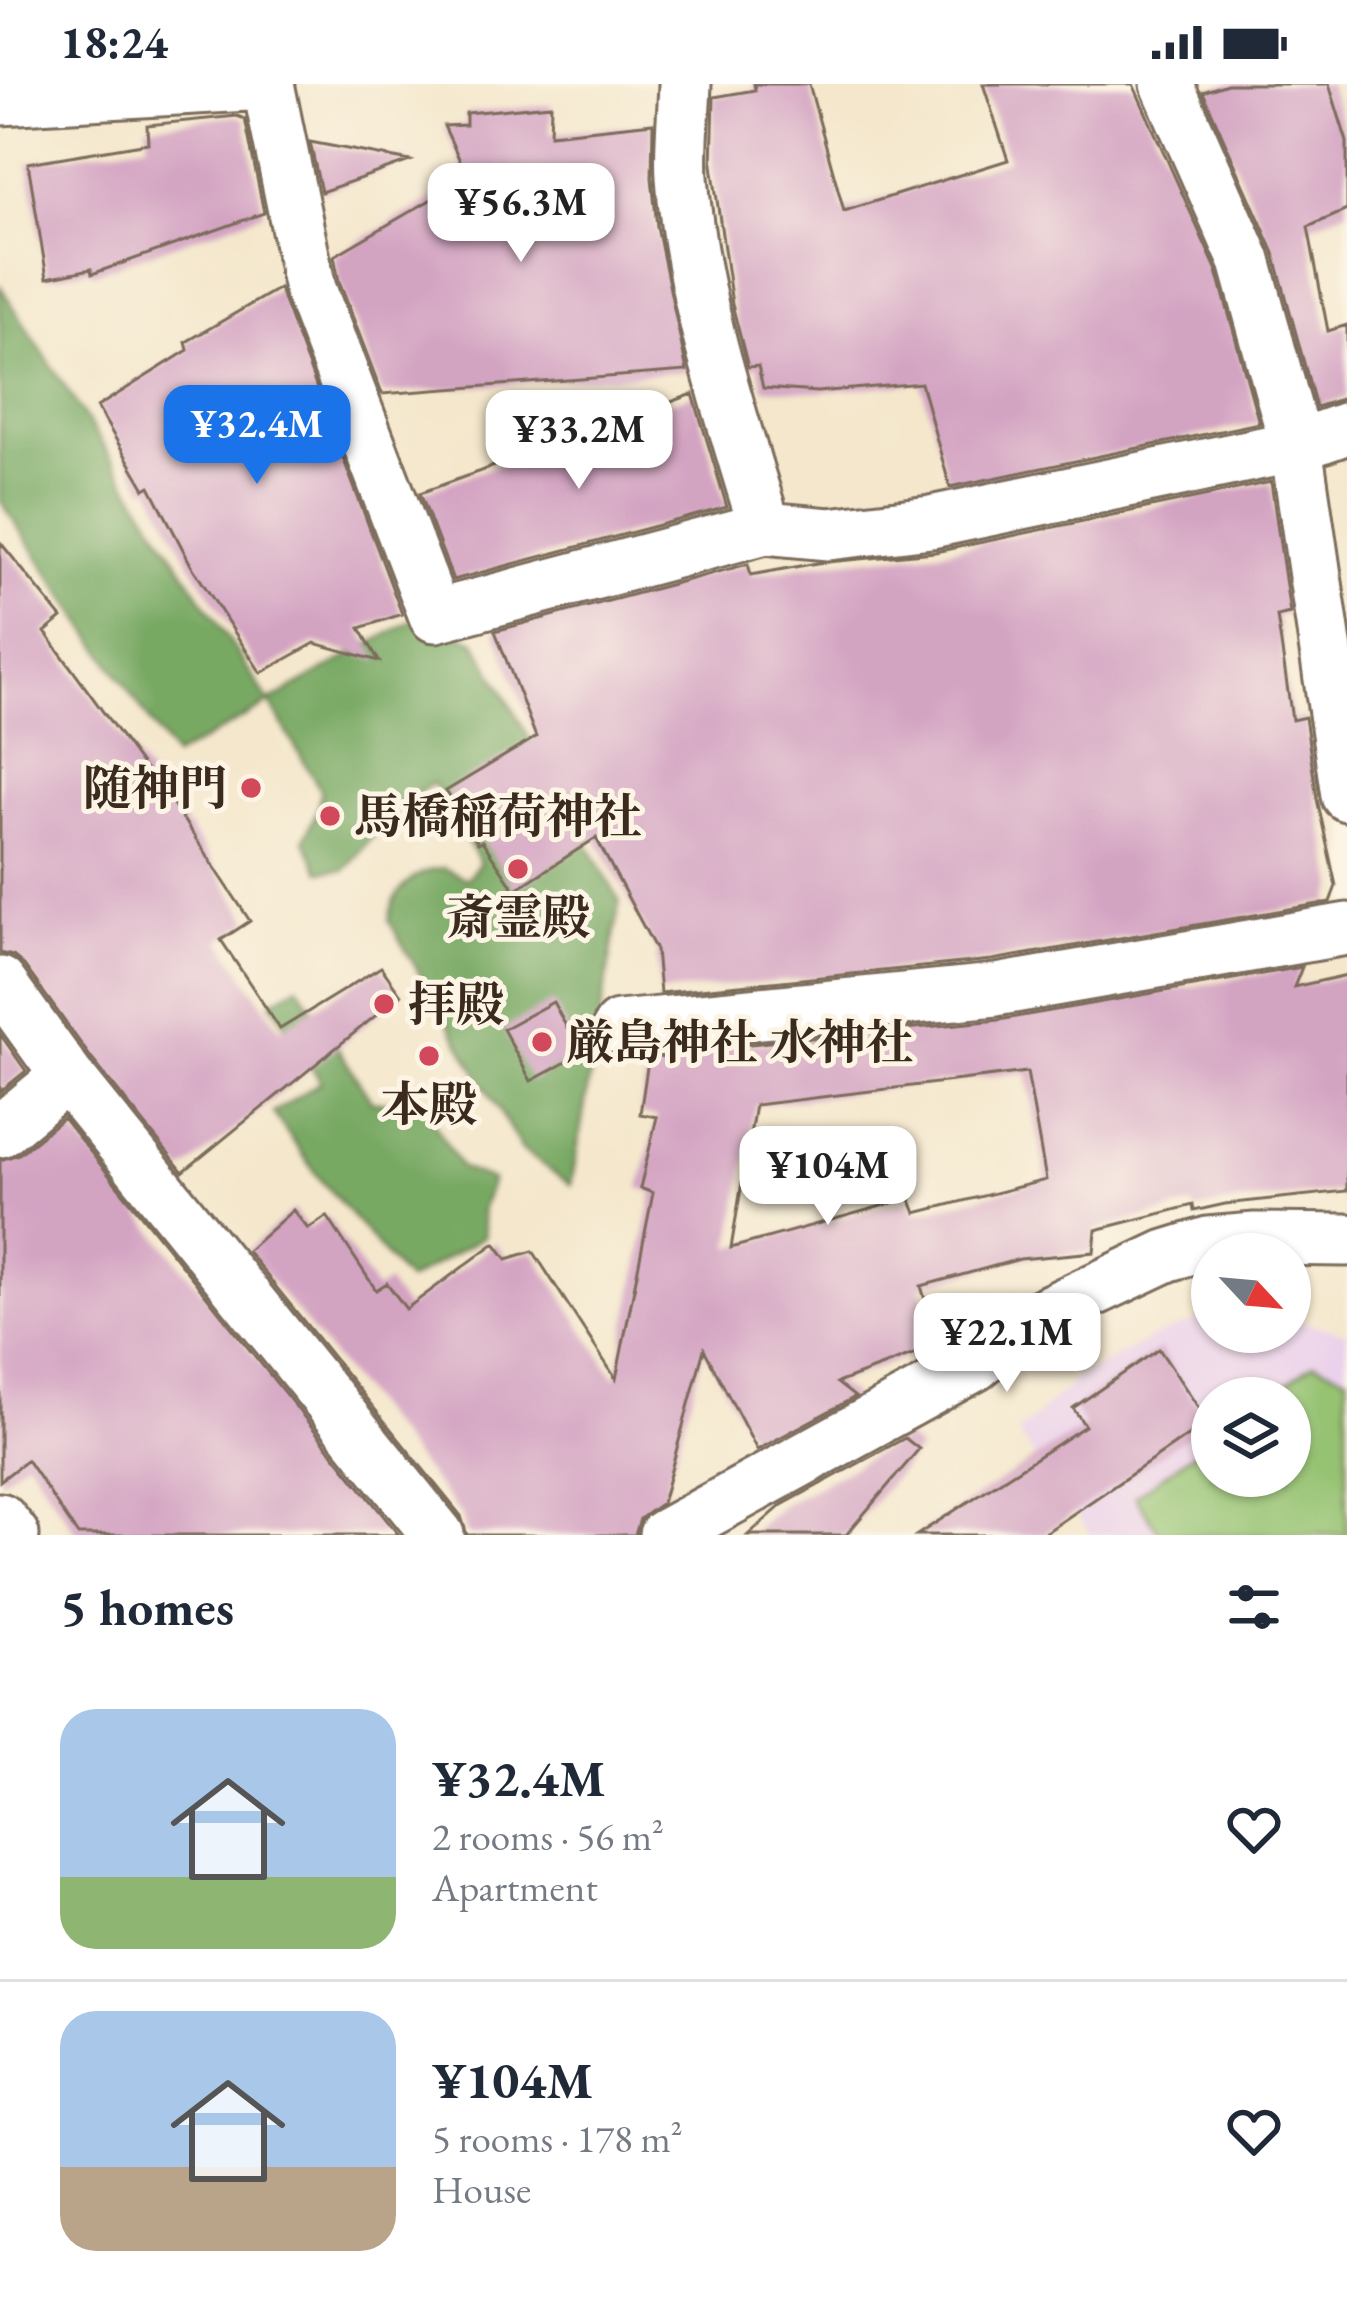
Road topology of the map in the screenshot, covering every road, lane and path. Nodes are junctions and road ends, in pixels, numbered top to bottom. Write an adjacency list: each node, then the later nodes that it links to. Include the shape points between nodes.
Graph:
1 (267, 84): 4 (street); 7 (street, via 310,290 435,616)
2 (685, 84): 7 (street, via 689,244 711,352)
3 (1167, 84): 6 (street, via 1245,262)
4 (0, 99)
5 (1347, 428): 6 (street)
6 (1296, 446): 7 (street, via 931,522 830,534); 8 (street)
7 (765, 528)
8 (1347, 795)
9 (1347, 929): 11 (street, via 996,990)
10 (0, 983): 12 (street)
11 (619, 1027)
12 (67, 1076): 13 (street); 17 (street)
13 (0, 1131)
14 (1347, 1240): 18 (street, via 1208,1243 1166,1256 1026,1322 975,1365)
15 (0, 1519): 16 (street)
16 (13, 1535)
17 (438, 1535)
18 (664, 1535)

